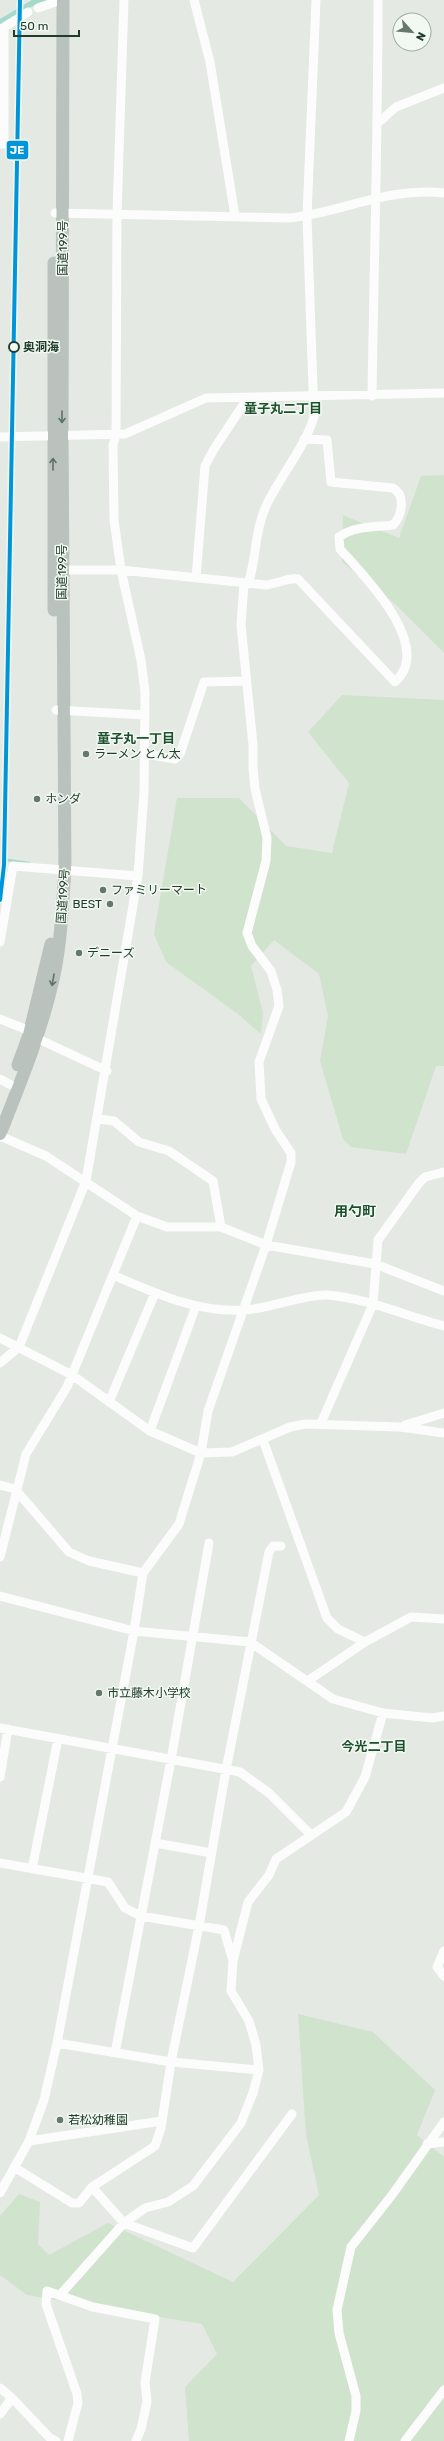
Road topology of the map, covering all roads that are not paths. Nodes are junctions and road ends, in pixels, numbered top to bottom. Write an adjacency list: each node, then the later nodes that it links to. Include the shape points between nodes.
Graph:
1 (59, 0): 6 (street); 14 (highway, 国道199号)
2 (124, 0): 15 (street)
3 (194, 0): 16 (street, via 210,62)
4 (316, 0): 17 (street)
5 (378, 0): 10 (street)
6 (38, 8)
7 (28, 12): 8 (street)
8 (4, 28): 11 (street, via 4,144)
9 (444, 88): 10 (street, via 396,106)
10 (378, 123): 13 (street)
11 (0, 144)
12 (444, 193): 13 (street, via 423,191)
13 (375, 197): 17 (street); 19 (street)
14 (59, 213): 15 (street); 23 (highway, 国道199号)
15 (117, 214): 16 (street); 22 (street)
16 (235, 216): 17 (street)
17 (308, 216): 20 (street)
18 (444, 393): 19 (street)
19 (372, 396): 20 (street)
20 (314, 397): 21 (street); 25 (street, via 314,417)
21 (247, 399): 22 (street, via 206,398 126,434); 28 (street, via 205,466)
22 (116, 435): 23 (street); 27 (street, via 113,445 114,520)
23 (57, 436): 24 (street); 26 (highway, 国道199号)
24 (0, 437)
25 (304, 439): 29 (street, via 267,505 260,523 252,571); 29 (street, via 328,440 332,482 393,488 401,497 400,513 393,526 355,530 345,533 339,540 340,549 380,594 397,618 406,656 401,674 395,682 298,579 292,578 266,585)
26 (58, 570): 27 (street); 31 (highway, 国道199号)
27 (120, 570): 28 (street); 32 (street, via 141,660)
28 (196, 578): 29 (street)
29 (246, 583): 30 (street, via 241,625)
30 (246, 681): 33 (street, via 204,682 180,754 175,760); 49 (street, via 255,789 267,838 266,861 247,933 252,946 271,971 277,990 278,1006 260,1062 261,1099 292,1158)
31 (59, 710): 32 (street); 34 (highway, 国道199号)
32 (145, 715): 33 (street)
33 (145, 754): 35 (street)
34 (61, 870): 35 (street); 36 (street, via 13,866); 38 (highway, 国道199号, via 51,946)
35 (138, 876): 39 (street)
36 (0, 942)
37 (0, 1019): 38 (street)
38 (32, 1035): 39 (street); 41 (highway, 国道199号); 44 (highway, 国道199号)
39 (107, 1071): 43 (street)
40 (0, 1079): 41 (street)
41 (11, 1085): 42 (highway, 国道199号)
42 (0, 1111)
43 (98, 1119): 46 (street); 48 (street, via 114,1121 139,1142 169,1151 213,1180)
44 (0, 1135): 46 (street, via 46,1156)
45 (444, 1172): 50 (street, via 425,1177 419,1182 378,1240)
46 (86, 1181): 47 (street); 59 (street)
47 (137, 1216): 48 (street, via 167,1227); 51 (street)
48 (221, 1227): 49 (street)
49 (266, 1245): 50 (street); 56 (street)
50 (375, 1264): 52 (street); 54 (street)
51 (113, 1275): 53 (street); 61 (street)
52 (444, 1291)
53 (155, 1293): 55 (street); 62 (street)
54 (373, 1304): 56 (street, via 326,1295); 57 (street); 64 (street)
55 (196, 1306): 56 (street); 66 (street)
56 (244, 1310): 69 (street, via 208,1411)
57 (444, 1326)
58 (0, 1338): 59 (street)
59 (19, 1347): 60 (street); 61 (street)
60 (0, 1362)
61 (72, 1375): 62 (street); 71 (street, via 26,1454)
62 (109, 1402): 66 (street)
63 (444, 1413): 65 (street)
64 (321, 1423): 65 (street); 68 (street, via 290,1427)
65 (400, 1427): 67 (street)
66 (150, 1431): 69 (street)
67 (444, 1433)
68 (263, 1440): 69 (street, via 232,1452); 81 (street, via 327,1618 338,1629)
69 (201, 1453): 75 (street, via 179,1524)
70 (0, 1485): 71 (street)
71 (15, 1489): 74 (street); 75 (street, via 69,1552 89,1561)
72 (209, 1543): 79 (street)
73 (282, 1546): 80 (street, via 273,1546 269,1552)
74 (0, 1557)
75 (143, 1573): 78 (street)
76 (0, 1596): 78 (street)
77 (444, 1619): 81 (street, via 411,1617)
78 (134, 1631): 79 (street); 87 (street)
79 (192, 1635): 80 (street); 88 (street)
80 (250, 1642): 82 (street); 89 (street)
81 (366, 1642): 82 (street)
82 (309, 1680): 83 (street, via 333,1699)
83 (383, 1713): 84 (street, via 432,1718); 91 (street, via 365,1777 346,1812)
84 (444, 1716)
85 (4, 1728): 86 (street); 90 (street)
86 (58, 1738): 87 (street); 95 (street)
87 (112, 1749): 88 (street); 96 (street)
88 (171, 1760): 89 (street); 92 (street)
89 (226, 1770): 91 (street, via 240,1772 261,1786); 93 (street)
90 (0, 1777)
91 (310, 1834): 100 (street, via 276,1859 269,1875 248,1902)
92 (155, 1843): 93 (street); 97 (street)
93 (212, 1853): 98 (street)
94 (0, 1863): 95 (street)
95 (32, 1869): 96 (street)
96 (87, 1880): 97 (street, via 108,1882 125,1908); 102 (street)
97 (141, 1916): 98 (street); 103 (street)
98 (199, 1926): 100 (street, via 224,1930); 104 (street)
99 (444, 1951): 101 (street, via 437,1967)
100 (233, 1961): 105 (street, via 231,1991 249,2021 256,2045)
101 (444, 1976)
102 (57, 2044): 103 (street); 109 (street, via 44,2100)
103 (115, 2053): 104 (street)
104 (171, 2062): 105 (street); 107 (street)
105 (259, 2070): 115 (street, via 241,2123 193,2186 168,2202 145,2208)
106 (292, 2114): 115 (street, via 193,2248)
107 (162, 2120): 109 (street); 113 (street, via 162,2128 155,2146)
108 (444, 2122): 111 (street)
109 (29, 2141): 112 (street)
110 (444, 2142): 111 (street)
111 (428, 2144): 124 (street, via 351,2247 337,2310 339,2333 356,2396 356,2411)
112 (14, 2167): 113 (street, via 72,2203 80,2203); 114 (street)
113 (92, 2187): 115 (street)
114 (0, 2193)
115 (124, 2223): 116 (street)
116 (60, 2295): 122 (street, via 47,2291 46,2304 77,2394 78,2403); 123 (street, via 93,2307 154,2319 145,2382 147,2402)
117 (0, 2388): 119 (street)
118 (444, 2390): 125 (street)
119 (12, 2398): 120 (street); 121 (street)
120 (0, 2414)
121 (51, 2440)
122 (68, 2441)
123 (136, 2441)
124 (349, 2441)
125 (405, 2441)

